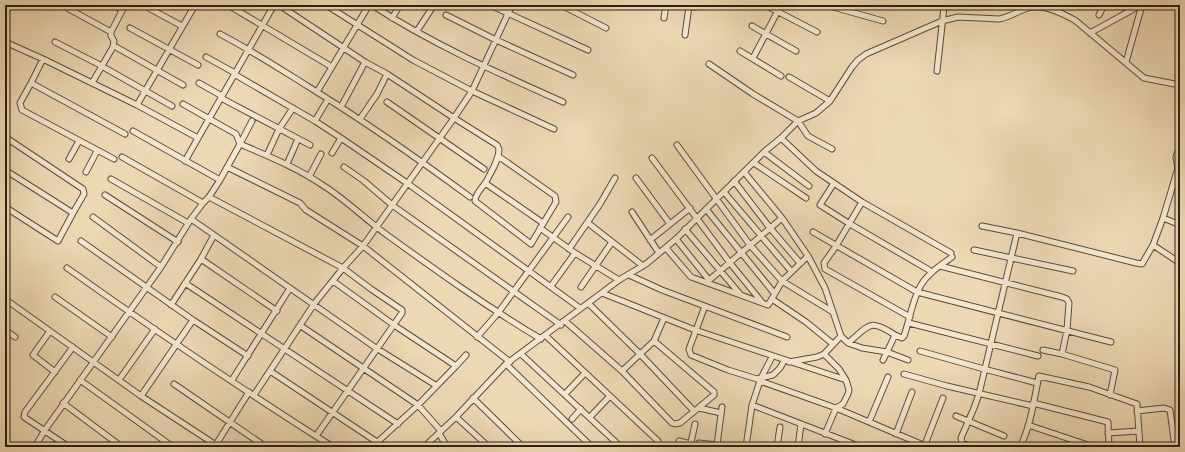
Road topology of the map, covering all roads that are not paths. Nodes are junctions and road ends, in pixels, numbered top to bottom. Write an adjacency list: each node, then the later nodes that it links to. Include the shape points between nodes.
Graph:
1 (113, 5): 26 (street)
2 (143, 5): 38 (street)
3 (195, 5): 38 (street)
4 (228, 5): 39 (street)
5 (274, 5): 39 (street)
6 (279, 5): 54 (street)
7 (326, 5): 37 (street)
8 (371, 5): 33 (street); 37 (street)
9 (400, 5): 33 (street)
10 (434, 5): 43 (street)
11 (490, 5): 30 (street)
12 (512, 5): 30 (street)
13 (561, 5): 42 (street)
14 (666, 5): 34 (street)
15 (680, 5): 22 (street)
16 (765, 5): 29 (street)
17 (781, 5): 29 (street)
18 (826, 5): 23 (street)
19 (923, 5): 24 (street)
20 (1104, 5): 32 (street)
21 (1142, 5): 46 (street); 64 (street)
22 (689, 6): 27 (street); 49 (street)
23 (835, 6): 35 (street)
24 (944, 6): 36 (street)
25 (1032, 6): 36 (street, via 1006,18 962,16); 46 (street, via 1064,14)
26 (123, 7): 44 (street)
27 (696, 7)
28 (68, 9): 44 (street)
29 (778, 11): 45 (street); 48 (street)
30 (507, 13): 50 (street); 57 (street)
31 (446, 15): 50 (street)
32 (1099, 15)
33 (392, 18): 43 (street)
34 (664, 18)
35 (882, 21)
36 (942, 21): 71 (street); 87 (street, via 866,54 852,67)
37 (358, 24): 54 (street); 83 (street, via 413,60)
38 (182, 26): 55 (street)
39 (262, 26): 56 (street); 69 (street)
40 (752, 26): 48 (street)
41 (130, 28): 55 (street)
42 (606, 28)
43 (417, 31): 67 (street)
44 (111, 32): 68 (street, via 114,44)
45 (817, 32)
46 (1090, 33): 64 (street)
47 (220, 34): 56 (street)
48 (766, 34): 59 (street); 62 (street)
49 (685, 35)
50 (496, 40): 67 (street); 74 (street)
51 (5, 42): 61 (street)
52 (55, 42): 68 (street)
53 (116, 47): 70 (street)
54 (344, 48): 63 (street); 69 (street)
55 (169, 49): 66 (street); 70 (street)
56 (249, 49): 72 (street); 84 (street)
57 (588, 50)
58 (740, 51): 62 (street)
59 (796, 52)
60 (206, 57): 72 (street)
61 (43, 58): 78 (street); 79 (street)
62 (753, 58): 75 (street)
63 (365, 62): 73 (street); 93 (street)
64 (1126, 62): 81 (street, via 1144,78)
65 (709, 64): 100 (street)
66 (198, 65)
67 (484, 66): 83 (street); 89 (street)
68 (104, 67): 79 (street); 82 (street)
69 (332, 67): 84 (street)
70 (157, 70): 80 (street); 82 (street)
71 (937, 71)
72 (235, 74): 85 (street); 94 (street)
73 (387, 74): 95 (street); 97 (street)
74 (573, 75)
75 (781, 76)
76 (789, 77): 87 (street)
77 (199, 82): 85 (street)
78 (32, 83): 104 (street); 111 (street, via 20,103 22,110)
79 (92, 83): 91 (street)
80 (183, 85)
81 (1180, 85)
82 (145, 90): 91 (street); 92 (street)
83 (472, 91): 95 (street); 102 (street)
84 (317, 92): 86 (street)
85 (221, 97): 96 (street); 101 (street)
86 (328, 99): 93 (street); 99 (street)
87 (830, 101): 100 (street)
88 (387, 102): 110 (street)
89 (563, 102)
90 (183, 104): 96 (street)
91 (137, 105): 106 (street)
92 (172, 106)
93 (341, 107): 97 (street)
94 (293, 108): 99 (street); 101 (street)
95 (454, 118): 110 (street); 122 (street, via 497,145)
96 (209, 119): 106 (street); 112 (street, via 236,134)
97 (360, 119): 128 (street)
98 (252, 121): 112 (street)
99 (315, 121): 107 (street)
100 (798, 121): 108 (street); 116 (street, via 808,136)
101 (279, 129): 109 (street); 121 (street)
102 (554, 129)
103 (133, 130): 127 (street)
104 (126, 134)
105 (5, 137): 161 (street, via 83,188 84,194)
106 (198, 138): 127 (street)
107 (341, 138): 119 (street); 144 (street)
108 (781, 138): 118 (street); 146 (street, via 816,171)
109 (298, 139): 113 (street); 130 (street)
110 (438, 139): 128 (street); 134 (street)
111 (79, 141): 117 (street); 125 (street)
112 (240, 144): 121 (street); 131 (street)
113 (310, 145)
114 (677, 145): 153 (street)
115 (1180, 145): 133 (street, via 1176,157)
116 (832, 149)
117 (97, 151): 126 (street); 136 (street)
118 (764, 152): 129 (street); 147 (street)
119 (332, 153)
120 (321, 154): 138 (street)
121 (267, 155): 130 (street)
122 (498, 156): 145 (street); 171 (street, via 555,196 556,202)
123 (122, 157): 155 (street)
124 (652, 158): 158 (street)
125 (69, 159)
126 (114, 159)
127 (186, 161): 142 (street)
128 (422, 161): 144 (street); 151 (street)
129 (754, 163): 137 (street); 152 (street)
130 (287, 164): 138 (street)
131 (227, 167): 142 (street); 189 (street, via 300,203 306,210)
132 (344, 167): 156 (street)
133 (1179, 167): 166 (street)
134 (484, 169)
135 (5, 170): 161 (street)
136 (86, 172)
137 (744, 172): 143 (street); 165 (street)
138 (309, 177): 174 (street)
139 (615, 178): 168 (street)
140 (636, 178): 169 (street)
141 (111, 179): 167 (street)
142 (220, 180): 150 (street)
143 (734, 181): 148 (street); 175 (street)
144 (408, 183): 156 (street); 210 (street)
145 (485, 183): 171 (street); 171 (street, via 475,197 476,202 529,244 533,242)
146 (834, 183): 154 (street); 170 (street, via 820,205)
147 (809, 186)
148 (724, 192): 153 (street); 180 (street)
149 (106, 195): 185 (street)
150 (209, 197): 155 (street); 208 (street)
151 (470, 197)
152 (806, 198)
153 (717, 199): 159 (street); 187 (street)
154 (862, 202): 170 (street); 205 (street, via 952,255)
155 (203, 203): 167 (street)
156 (392, 205): 174 (street); 225 (street)
157 (5, 207): 161 (street, via 58,240)
158 (690, 208): 164 (street); 169 (street)
159 (706, 209): 164 (street); 196 (street)
160 (632, 212): 183 (street)
161 (73, 213)
162 (93, 217): 206 (street)
163 (568, 217): 181 (street)
164 (697, 218): 176 (street); 200 (street)
165 (782, 218): 175 (street); 197 (street)
166 (1163, 218): 173 (street); 188 (street)
167 (190, 221): 179 (street); 185 (street)
168 (588, 223): 186 (street); 192 (street)
169 (670, 224): 183 (street)
170 (850, 224): 190 (street); 209 (street)
171 (542, 226): 181 (street)
172 (982, 226): 178 (street)
173 (1180, 227)
174 (376, 228): 189 (street); 242 (street)
175 (770, 228): 180 (street); 201 (street)
176 (685, 229): 182 (street); 211 (street)
177 (813, 232): 190 (street)
178 (1017, 233): 188 (street, via 1142,264); 198 (street)
179 (214, 235): 199 (street); 224 (street)
180 (762, 235): 187 (street); 212 (street)
181 (553, 238): 192 (street); 210 (street)
182 (676, 238): 191 (street); 217 (street)
183 (650, 240): 195 (street)
184 (81, 241): 222 (street)
185 (178, 242): 206 (street)
186 (612, 242): 203 (street); 204 (street)
187 (750, 245): 196 (street); 218 (street)
188 (1153, 245): 202 (street)
189 (363, 246): 208 (street); 261 (street)
190 (836, 246): 226 (street); 244 (street, via 824,262 825,269)
191 (666, 248): 195 (street); 217 (street, via 689,275)
192 (570, 249): 194 (street)
193 (974, 250): 198 (street)
194 (575, 253): 203 (street); 221 (street)
195 (659, 253): 204 (street)
196 (740, 253): 200 (street); 228 (street)
197 (808, 256): 201 (street); 241 (street, via 825,288)
198 (1011, 258): 213 (street); 219 (street)
199 (201, 259): 220 (street); 239 (street)
200 (730, 263): 211 (street); 233 (street)
201 (800, 263): 212 (street)
202 (1180, 263)
203 (595, 265): 215 (street); 223 (street)
204 (643, 266): 214 (street)
205 (940, 266): 219 (street); 226 (street)
206 (161, 267): 222 (street)
207 (67, 268): 240 (street)
208 (343, 268): 216 (street); 249 (street, via 401,308 402,313)
209 (929, 270)
210 (529, 271): 221 (street); 225 (street)
211 (720, 271): 217 (street); 229 (street)
212 (791, 271): 218 (street)
213 (1073, 271)
214 (629, 275): 215 (street); 237 (street)
215 (620, 280): 227 (street)
216 (333, 281): 235 (street); 249 (street)
217 (708, 281): 229 (street)
218 (782, 281): 228 (street); 241 (street)
219 (1004, 282): 243 (street); 254 (street, via 1067,300)
220 (185, 283): 236 (street); 256 (street)
221 (551, 286): 238 (street)
222 (147, 287): 236 (street); 240 (street)
223 (581, 287)
224 (290, 288): 235 (street); 239 (street)
225 (513, 292): 242 (street); 247 (street)
226 (917, 292): 243 (street); 244 (street)
227 (602, 293): 234 (street); 245 (street)
228 (774, 293): 232 (street)
229 (741, 295): 233 (street)
230 (55, 298): 260 (street)
231 (5, 299): 255 (street)
232 (772, 299): 233 (street, via 768,305); 268 (street)
233 (761, 302)
234 (588, 303): 238 (street); 277 (street)
235 (314, 304): 250 (street); 271 (street)
236 (171, 305): 246 (street)
237 (704, 306): 253 (street); 263 (street)
238 (580, 308): 247 (street)
239 (277, 310): 256 (street)
240 (129, 312): 251 (street); 260 (street)
241 (833, 312): 258 (street)
242 (498, 313): 261 (street); 262 (street)
243 (997, 314): 254 (street); 269 (street)
244 (910, 317): 248 (street)
245 (664, 318): 253 (street); 264 (street)
246 (193, 320): 267 (street); 281 (street)
247 (563, 323): 262 (street); 293 (street)
248 (909, 323): 257 (street, via 904,337); 269 (street)
249 (394, 324): 271 (street); 289 (street)
250 (301, 326): 272 (street); 290 (street)
251 (154, 329): 267 (street); 299 (street)
252 (5, 330): 259 (street)
253 (695, 330): 283 (street); 301 (street, via 689,349 691,355)
254 (1067, 330): 265 (street); 279 (street)
255 (50, 331): 270 (street); 294 (street, via 33,355)
256 (262, 334): 272 (street); 281 (street)
257 (895, 335): 266 (street, via 874,325 867,327); 275 (street)
258 (841, 336): 266 (street); 268 (street)
259 (15, 337)
260 (112, 337): 287 (street)
261 (477, 337): 288 (street)
262 (543, 337): 276 (street); 295 (street)
263 (787, 337)
264 (654, 341): 277 (street); 324 (street, via 714,392 713,397)
265 (1111, 342)
266 (848, 343): 275 (street, via 869,350)
267 (177, 344): 300 (street); 312 (street)
268 (833, 344): 278 (street)
269 (990, 345): 282 (street); 291 (street)
270 (72, 347): 287 (street); 294 (street)
271 (376, 348): 290 (street); 305 (street)
272 (285, 349): 292 (street); 306 (street)
273 (1043, 350): 279 (street)
274 (920, 351): 291 (street)
275 (887, 352): 284 (street); 285 (street)
276 (521, 354): 288 (street); 309 (street)
277 (640, 354): 293 (street); 324 (street)
278 (824, 354): 286 (street); 302 (street, via 839,368)
279 (1062, 354): 311 (street, via 1115,370)
280 (466, 355): 289 (street)
281 (248, 356): 300 (street)
282 (1038, 356)
283 (772, 357): 286 (street); 301 (street)
284 (883, 360)
285 (908, 360)
286 (786, 361): 301 (street, via 773,375); 302 (street)
287 (94, 362): 298 (street); 299 (street)
288 (508, 363): 315 (street); 367 (street)
289 (456, 366): 305 (street)
290 (363, 368): 306 (street); 319 (street)
291 (984, 369): 303 (street); 310 (street)
292 (270, 371): 313 (street); 326 (street)
293 (622, 371): 324 (street, via 672,423 680,423)
294 (55, 372): 340 (street, via 24,414 25,418)
295 (585, 373): 309 (street); 314 (street)
296 (904, 374): 310 (street)
297 (888, 377): 334 (street)
298 (80, 380): 317 (street); 359 (street)
299 (119, 380): 312 (street)
300 (232, 380): 307 (street)
301 (761, 380): 320 (street); 322 (street)
302 (846, 380): 322 (street, via 848,394)
303 (1037, 383): 311 (street, via 1039,376); 318 (street)
304 (174, 384): 333 (street)
305 (436, 386): 319 (street)
306 (348, 390): 326 (street); 335 (street)
307 (249, 392): 313 (street); 333 (street)
308 (912, 392): 345 (street)
309 (565, 394): 323 (street)
310 (978, 394): 318 (street); 332 (street)
311 (1110, 395): 325 (street, via 1137,404)
312 (141, 396): 355 (street)
313 (254, 396): 346 (street)
314 (610, 396): 330 (street); 349 (street)
315 (473, 398): 329 (street); 366 (street)
316 (943, 398): 374 (street)
317 (63, 404): 340 (street); 358 (street)
318 (1033, 404): 338 (street); 343 (street, via 1108,422)
319 (418, 405): 335 (street); 342 (street)
320 (752, 405): 337 (street); 370 (street)
321 (722, 407): 327 (street)
322 (836, 408): 334 (street); 344 (street)
323 (581, 409): 330 (street); 331 (street)
324 (696, 410): 327 (street)
325 (1137, 411): 341 (street); 352 (street, via 1164,408 1170,410)
326 (332, 412): 346 (street); 350 (street)
327 (721, 413): 354 (street)
328 (956, 416): 332 (street)
329 (456, 417): 342 (street); 365 (street)
330 (590, 418): 368 (street)
331 (572, 419)
332 (969, 421): 347 (street); 375 (street, via 962,441)
333 (230, 422): 355 (street); 360 (street)
334 (869, 422): 345 (street)
335 (398, 424): 350 (street)
336 (696, 424): 356 (street)
337 (801, 424): 344 (street); 372 (street)
338 (1028, 425): 376 (street); 377 (street)
339 (780, 427): 371 (street)
340 (45, 430): 353 (street); 357 (street)
341 (1139, 431): 343 (street); 379 (street)
342 (440, 432): 363 (street); 364 (street)
343 (1108, 433): 378 (street)
344 (825, 434): 373 (street)
345 (896, 434): 374 (street)
346 (316, 436): 361 (street)
347 (1004, 436)
348 (679, 440): 356 (street)
349 (658, 441)
350 (376, 442): 362 (street)
351 (699, 443): 354 (street)
352 (1176, 444)
353 (36, 445)
354 (717, 445): 369 (street)
355 (216, 446)
356 (690, 446)
357 (69, 447)
358 (120, 447)
359 (173, 447)
360 (266, 447)
361 (333, 447)
362 (372, 447)
363 (424, 447)
364 (447, 447)
365 (489, 447)
366 (523, 447)
367 (592, 447)
368 (621, 447)
369 (731, 447)
370 (746, 447)
371 (777, 447)
372 (798, 447)
373 (862, 447)
374 (926, 447)
375 (972, 447)
376 (1020, 447)
377 (1094, 447)
378 (1109, 447)
379 (1140, 447)

